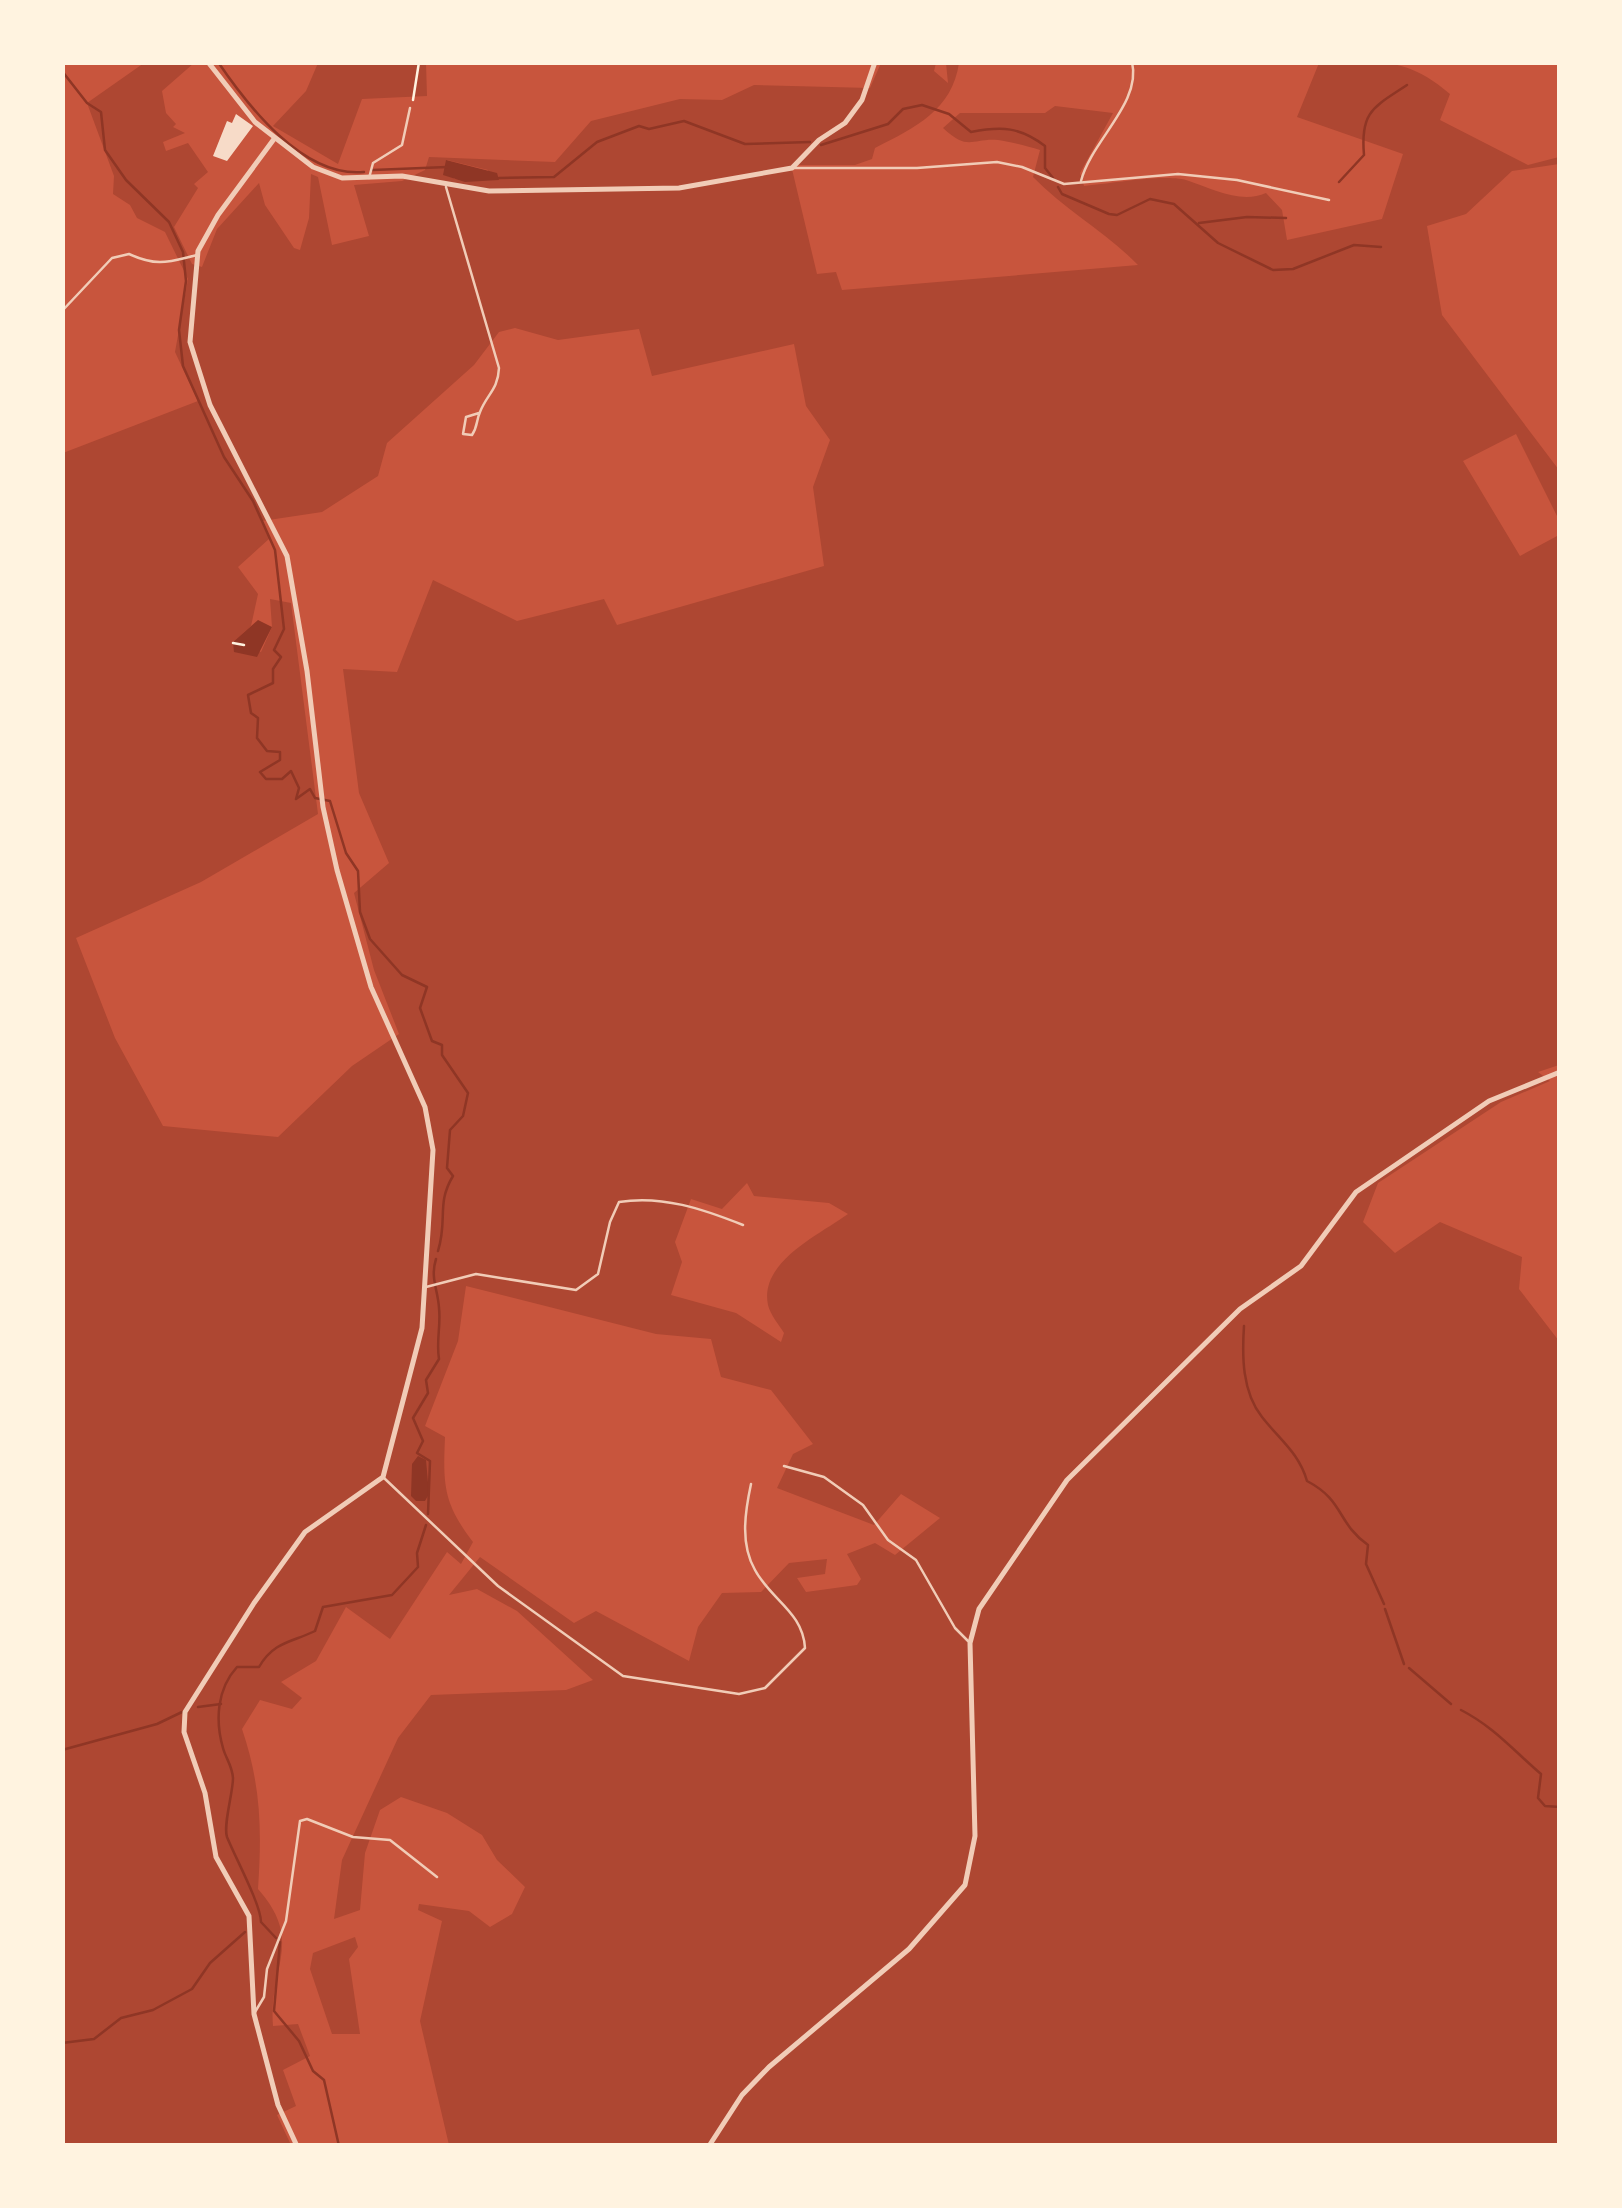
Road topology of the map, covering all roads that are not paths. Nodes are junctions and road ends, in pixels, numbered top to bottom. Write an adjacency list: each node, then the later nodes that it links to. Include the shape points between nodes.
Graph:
1 (208, 62): 5 (street)
2 (875, 62): 6 (street, via 862,100 845,123)
3 (1132, 62): 8 (lane, via 1134,85)
4 (410, 108): 7 (lane, via 402,145 372,163)
5 (274, 140): 7 (street, via 342,178); 11 (street)
6 (792, 168): 8 (lane, via 998,162 1054,182); 9 (street, via 678,188)
7 (369, 178): 9 (street, via 402,176)
8 (1081, 183): 10 (lane, via 1178,174)
9 (446, 187): 13 (lane, via 499,368 498,388)
10 (1329, 200)
11 (197, 255): 12 (lane, via 168,265 129,254 112,258); 16 (street, via 190,319 195,366 287,556 323,807 370,986 424,1107 433,1150)
12 (62, 311)
13 (479, 414): 13 (lane, via 472,434 463,434 466,417)
14 (1560, 1072): 20 (street, via 1489,1102 1356,1192 1313,1253 1240,1309 1067,1480 979,1608)
15 (743, 1225): 16 (lane, via 708,1210 646,1198 620,1202 598,1274 576,1290 476,1274)
16 (425, 1287): 18 (street, via 422,1328)
17 (784, 1466): 20 (lane, via 824,1477 862,1506 888,1540 916,1560)
18 (383, 1477): 19 (lane, via 498,1586 622,1676 739,1694 765,1688 806,1648 804,1628 755,1572 745,1542); 22 (street, via 305,1532 185,1712 184,1732 216,1857 249,1916)
19 (751, 1484)
20 (970, 1643): 24 (street, via 975,1836 965,1885 909,1949 769,2067)
21 (437, 1878): 22 (lane, via 390,1840 300,1821 286,1921)
22 (254, 2014): 23 (street, via 278,2106)
23 (298, 2146)
24 (709, 2146)

